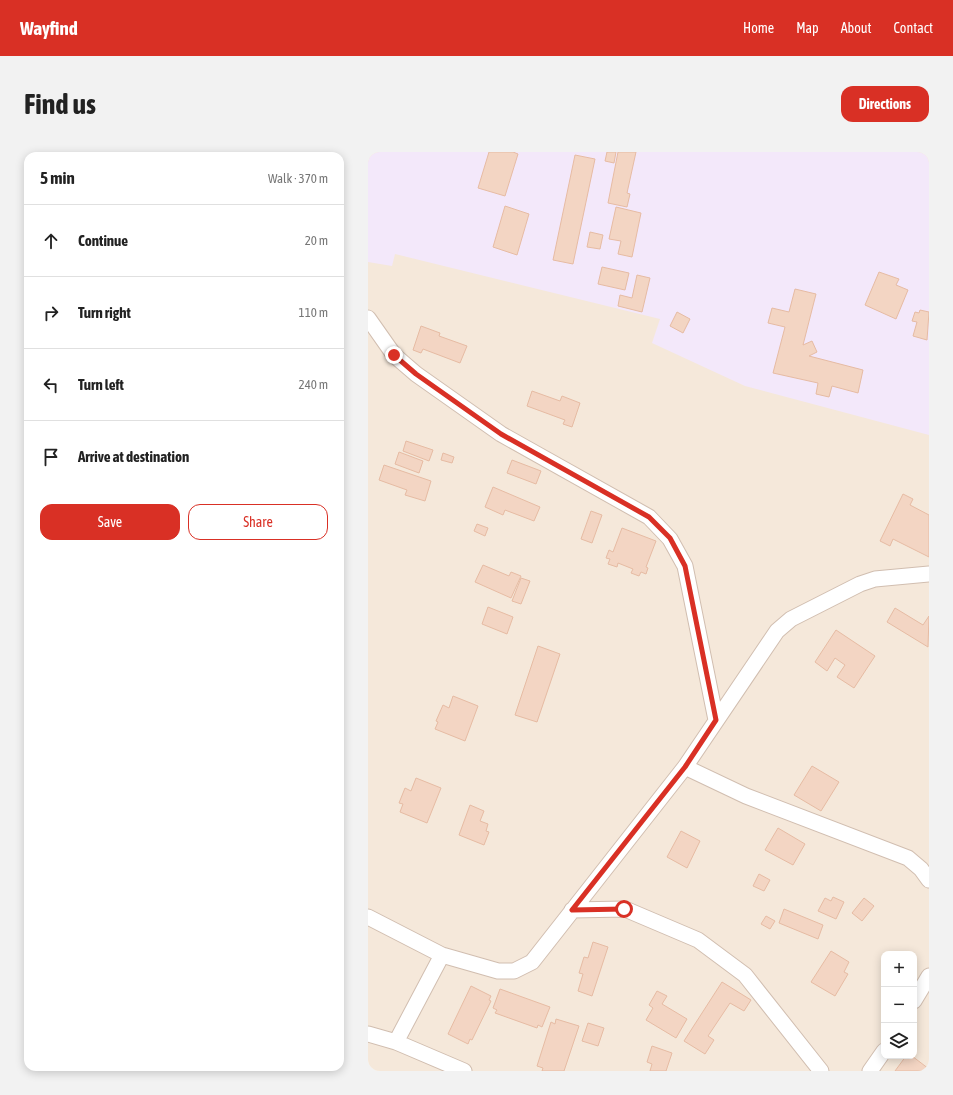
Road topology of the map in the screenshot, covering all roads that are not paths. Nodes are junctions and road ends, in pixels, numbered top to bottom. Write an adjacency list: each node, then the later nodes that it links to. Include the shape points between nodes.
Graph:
1 (368, 318): 3 (street, via 394,355 416,374 501,434 649,517 670,538 685,566)
2 (929, 574): 3 (street, via 875,579 791,619 777,631 764,648)
3 (716, 720): 4 (street)
4 (685, 767): 5 (street, via 746,796 908,858); 6 (street)
5 (929, 880)
6 (572, 910): 8 (street, via 532,962 514,970 498,971); 15 (street, via 624,909 698,940 745,975)
7 (368, 917): 8 (street)
8 (442, 954): 12 (street)
9 (929, 976): 10 (street)
10 (917, 996)
11 (368, 1034): 12 (street)
12 (396, 1042): 14 (street)
13 (881, 1055): 16 (street)
14 (464, 1071)
15 (821, 1071)
16 (870, 1071)

